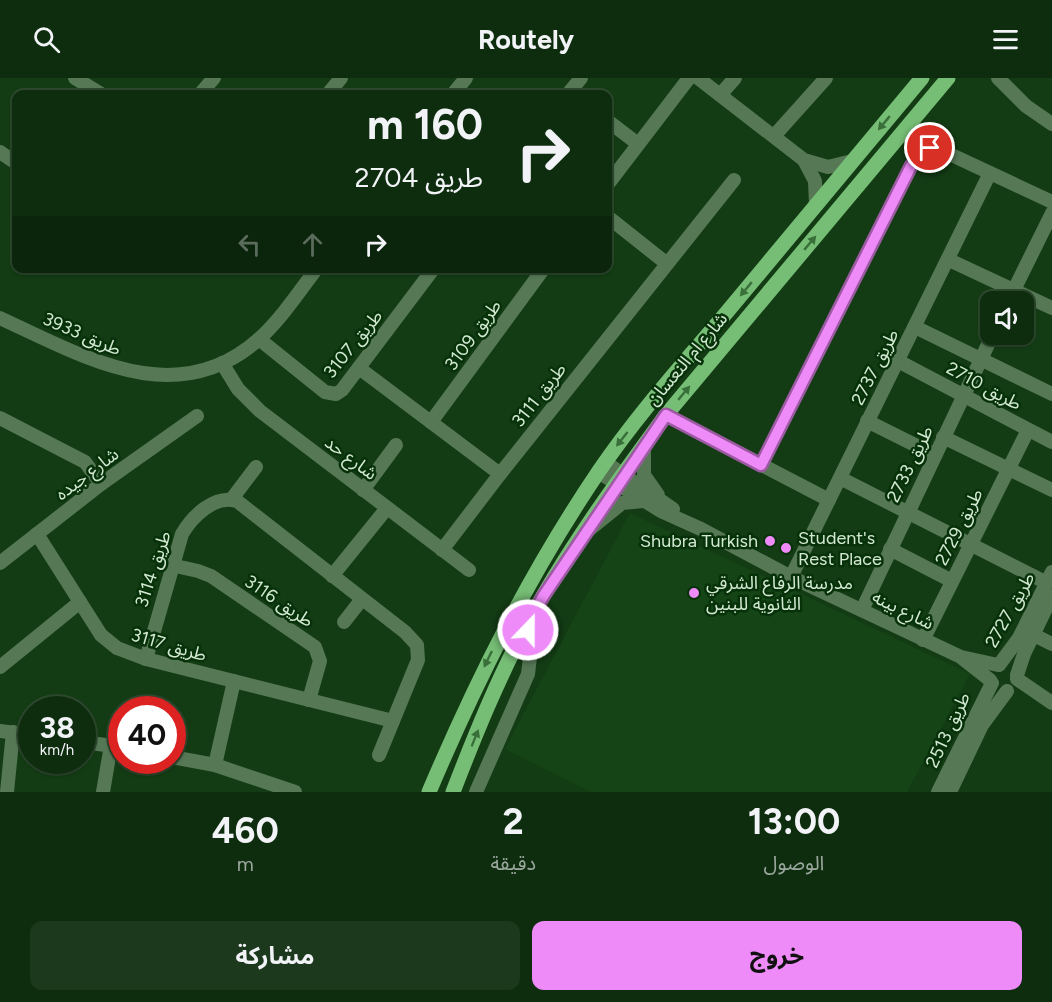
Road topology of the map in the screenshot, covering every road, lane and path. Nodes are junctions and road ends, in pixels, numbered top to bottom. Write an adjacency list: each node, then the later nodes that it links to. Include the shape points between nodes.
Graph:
1 (214, 78): 11 (street)
2 (341, 78): 12 (street)
3 (466, 78): 13 (street)
4 (688, 78): 18 (street)
5 (698, 78): 14 (street)
6 (735, 78): 14 (street)
7 (826, 78): 17 (street)
8 (922, 78): 20 (main road, شارع ام النعسان, one-way to 20)
9 (948, 78): 47 (main road, شارع ام النعسان, one-way to 9)
10 (998, 78): 16 (street)
11 (204, 90)
12 (331, 90)
13 (456, 90)
14 (720, 95): 17 (street)
15 (612, 124): 18 (street)
16 (1052, 124)
17 (774, 136): 19 (street)
18 (638, 144): 22 (street)
19 (804, 160): 20 (street, via 828,167); 25 (street, via 815,181)
20 (852, 161): 25 (main road, شارع ام النعسان)
21 (990, 172): 24 (street); 28 (street, طريق 2737); 58 (street, via 941,150 930,148 917,158)
22 (612, 179)
23 (735, 180): 29 (street, طريق 3111)
24 (1052, 202)
25 (816, 204): 60 (main road, شارع ام النعسان, one-way to 60)
26 (1052, 213): 34 (street)
27 (612, 220): 29 (street)
28 (949, 260): 33 (street); 38 (street, طريق 2737)
29 (666, 263): 62 (street, طريق 3111)
30 (313, 273): 39 (street, طريق 3933)
31 (430, 273): 44 (street, طريق 3107)
32 (540, 273): 51 (street, طريق 3109)
33 (1004, 291)
34 (1013, 291)
35 (1034, 302): 36 (street)
36 (1052, 308)
37 (0, 318): 43 (street, طريق 3933, via 123,371 174,375)
38 (915, 327): 41 (street); 42 (street, طريق 2737)
39 (259, 339): 43 (street, طريق 3933); 44 (street, طريق 3107, via 329,394 342,390)
40 (988, 345): 41 (street, طريق 2733)
41 (981, 360): 45 (street); 46 (street, طريق 2733)
42 (898, 361): 46 (street, طريق 2710); 50 (street, طريق 2737)
43 (222, 363): 66 (street, شارع حد, via 252,404)
44 (359, 368): 51 (street)
45 (1050, 389)
46 (963, 395): 52 (street, طريق 2710); 53 (street, طريق 2733)
47 (666, 415): 56 (main road, شارع ام النعسان); 58 (street)
48 (197, 416): 65 (street, شارع جيده)
49 (0, 418): 65 (street, via 85,462)
50 (867, 421): 57 (street); 63 (street, طريق 2737)
51 (430, 422): 62 (street)
52 (1028, 430): 54 (street, طريق 2710); 61 (street, طريق 2729)
53 (943, 437): 57 (street, طريق 2733); 61 (street)
54 (1052, 442)
55 (396, 445): 66 (street)
56 (644, 445): 64 (main road, شارع ام النعسان); 71 (street, via 644,476)
57 (935, 455): 73 (street, طريق 2733)
58 (761, 465): 69 (street)
59 (256, 467): 68 (street)
60 (602, 467): 64 (street, شارع بينه); 113 (main road, شارع ام النعسان, one-way to 113, via 527,584 496,641)
61 (1008, 468): 67 (street); 77 (street, طريق 2729)
62 (500, 474): 79 (street, طريق 3111)
63 (840, 478): 69 (street, طريق 2737); 73 (street)
64 (620, 480): 70 (street, شارع بينه); 71 (street, شارع بينه); 76 (main road, شارع ام النعسان)
65 (101, 484): 75 (street, شارع جيده)
66 (363, 490): 72 (street, شارع حد)
67 (1052, 490)
68 (231, 500): 81 (street, طريق 3114, via 221,500 192,519 182,534); 83 (street)
69 (829, 500): 84 (street, طريق 2737)
70 (643, 501): 74 (street, شارع بينه); 76 (street, via 622,503)
71 (665, 503): 74 (street, شارع بينه)
72 (387, 508): 79 (street, شارع حد); 83 (street)
73 (906, 512): 77 (street); 78 (street, طريق 2733)
74 (701, 529): 84 (street, شارع بينه)
75 (37, 534): 80 (street, شارع جيده); 88 (street, طريق 3117)
76 (584, 534): 91 (main road, شارع ام النعسان)
77 (970, 545): 85 (street, طريق 2729); 86 (street)
78 (890, 549): 85 (street); 89 (street, طريق 2733)
79 (442, 550): 82 (street, شارع حد)
80 (0, 563)
81 (171, 566): 96 (street, طريق 3114); 102 (street, طريق 3116, via 211,576 315,647 320,661)
82 (469, 570)
83 (332, 576): 87 (street)
84 (791, 577): 89 (street, شارع بينه)
85 (952, 581): 93 (street, طريق 2729)
86 (1050, 583): 92 (street, طريق 2727); 97 (street, طريق 2727)
87 (362, 599): 90 (street); 104 (street, via 417,645 418,660)
88 (80, 602): 96 (street, طريق 3117, via 109,642); 98 (street)
89 (862, 610): 93 (street, شارع بينه)
90 (344, 622)
91 (527, 625): 114 (main road, شارع ام النعسان, one-way to 91, via 486,708); 115 (street, via 531,650 528,674)
92 (1032, 634): 94 (street); 101 (street, طريق 2727)
93 (923, 640): 95 (street, شارع بينه)
94 (1052, 644)
95 (961, 657): 97 (street, شارع بينه); 100 (street, شارع بينه)
96 (146, 659): 99 (street, طريق 3117)
97 (999, 665): 100 (street, via 991,673); 101 (street, via 1011,666)
98 (0, 667)
99 (234, 681): 102 (street, طريق 3117); 108 (street)
100 (991, 682): 101 (street, via 998,690); 116 (street, طريق 2513)
101 (1012, 684): 103 (street); 117 (street, طريق 2513, via 982,725)
102 (309, 700): 104 (street, طريق 3117)
103 (1050, 702)
104 (393, 721): 106 (street)
105 (7, 732): 110 (street)
106 (379, 755)
107 (186, 760): 108 (street)
108 (215, 765): 112 (street)
109 (109, 774): 111 (street)
110 (7, 792)
111 (104, 792)
112 (296, 792)
113 (429, 792)
114 (453, 792)
115 (476, 792)
116 (938, 792)
117 (950, 792)

